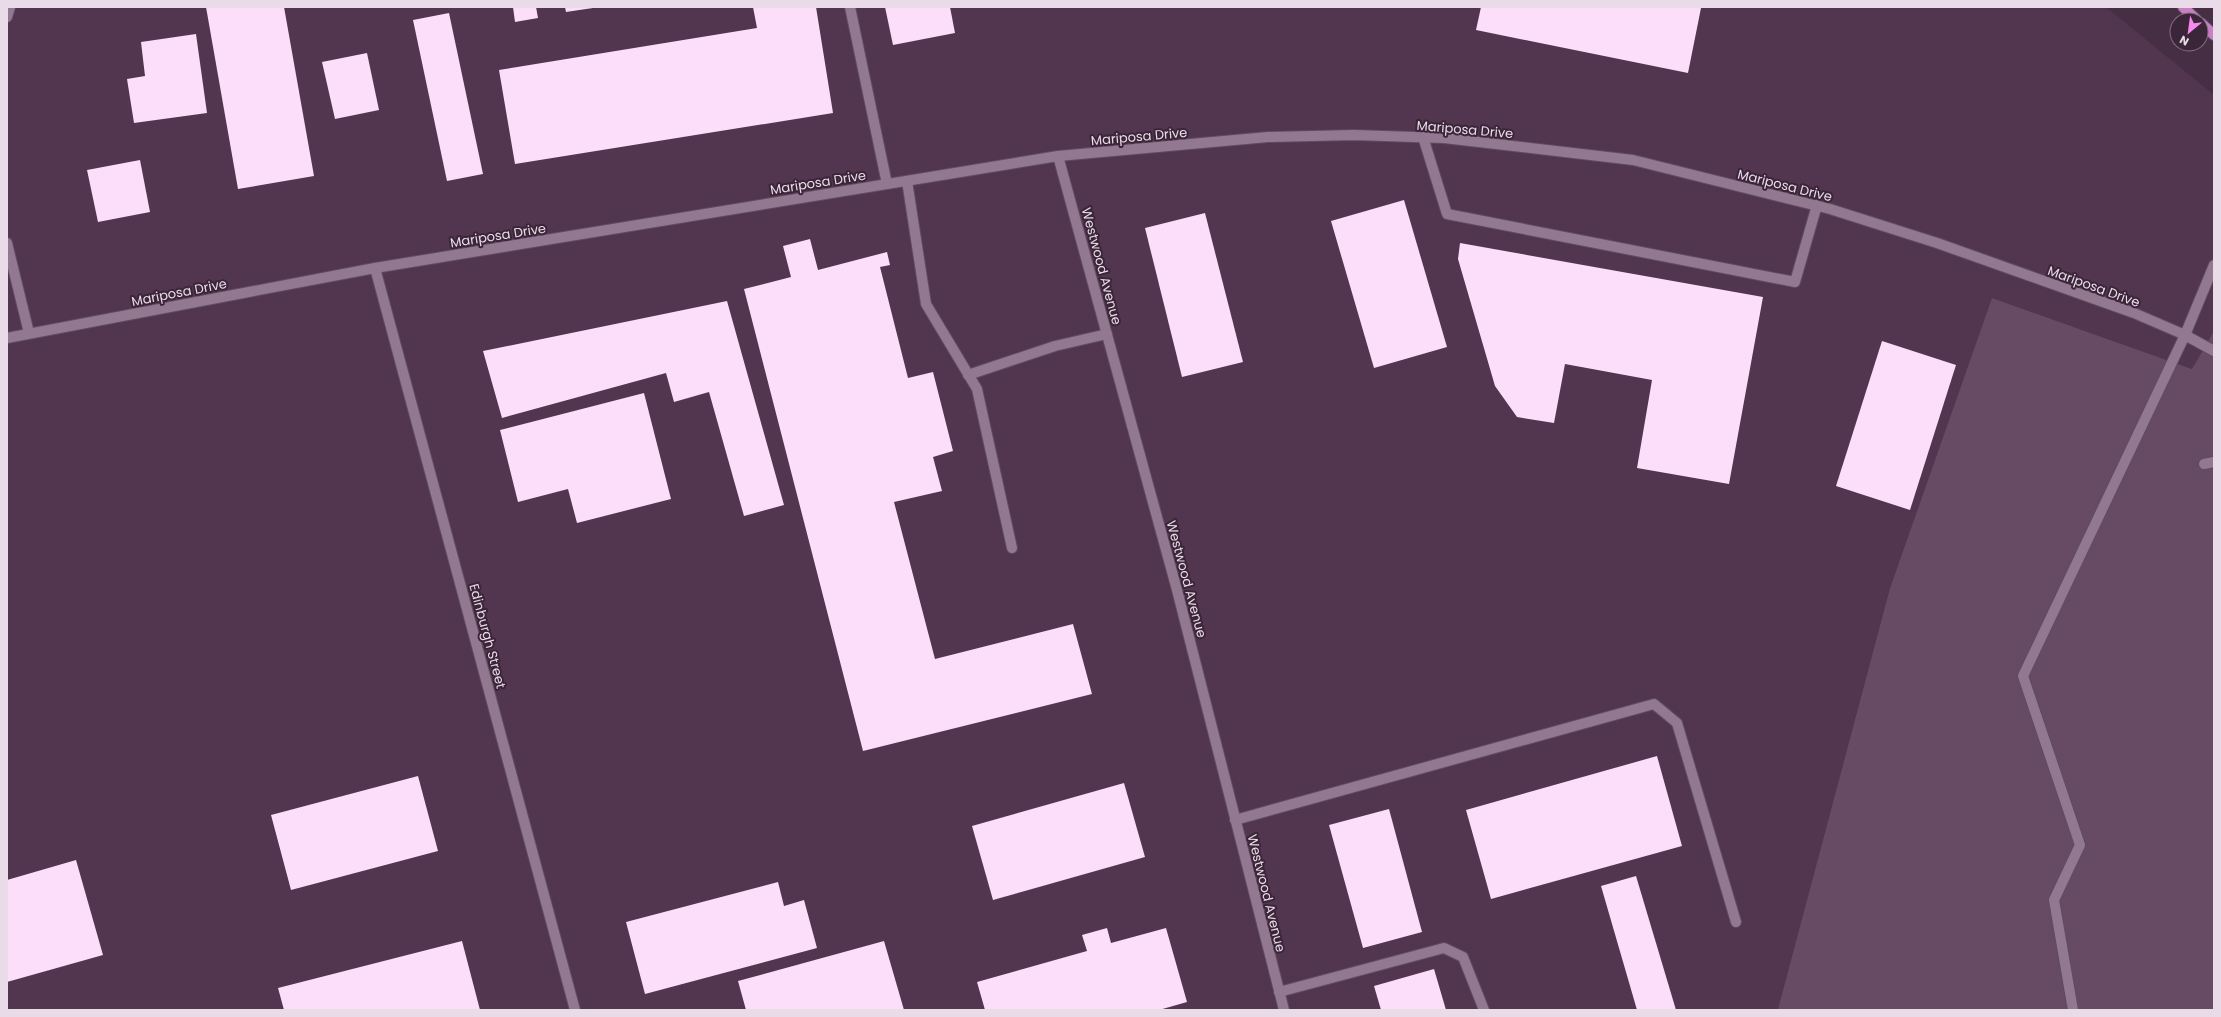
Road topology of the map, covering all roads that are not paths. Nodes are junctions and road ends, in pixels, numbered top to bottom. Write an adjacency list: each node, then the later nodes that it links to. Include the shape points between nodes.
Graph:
1 (10, 7): 3 (street)
2 (850, 7): 7 (street)
3 (7, 17)
4 (1423, 137): 5 (street, Mariposa Drive, via 1268,136); 8 (street, Mariposa Drive, via 1633,160); 8 (street, via 1447,214 1795,282)
5 (1058, 156): 6 (street, Mariposa Drive); 13 (street, Westwood Avenue)
6 (907, 181): 7 (street, Mariposa Drive); 17 (street, via 926,304)
7 (887, 184): 11 (street, Mariposa Drive)
8 (1817, 205): 14 (street, Mariposa Drive, via 1937,243)
9 (7, 243): 12 (street)
10 (2214, 265): 14 (street)
11 (376, 268): 12 (street, Mariposa Drive); 22 (street, Edinburgh Street)
12 (29, 334): 15 (street, Mariposa Drive)
13 (1107, 334): 17 (street, via 1056,346); 19 (street, Westwood Avenue, via 1177,590)
14 (2185, 335): 16 (street, Mariposa Drive); 25 (street, via 2023,676 2080,845 2054,900)
15 (7, 338)
16 (2214, 351)
17 (968, 375): 18 (street, via 977,389)
18 (1012, 548)
19 (1235, 820): 20 (street, via 1654,704 1677,723); 21 (street, Westwood Avenue)
20 (1736, 922)
21 (1279, 992): 23 (street, Westwood Avenue); 24 (street, via 1444,948 1463,957)
22 (575, 1010)
23 (1284, 1010)
24 (1484, 1010)
25 (2073, 1010)

